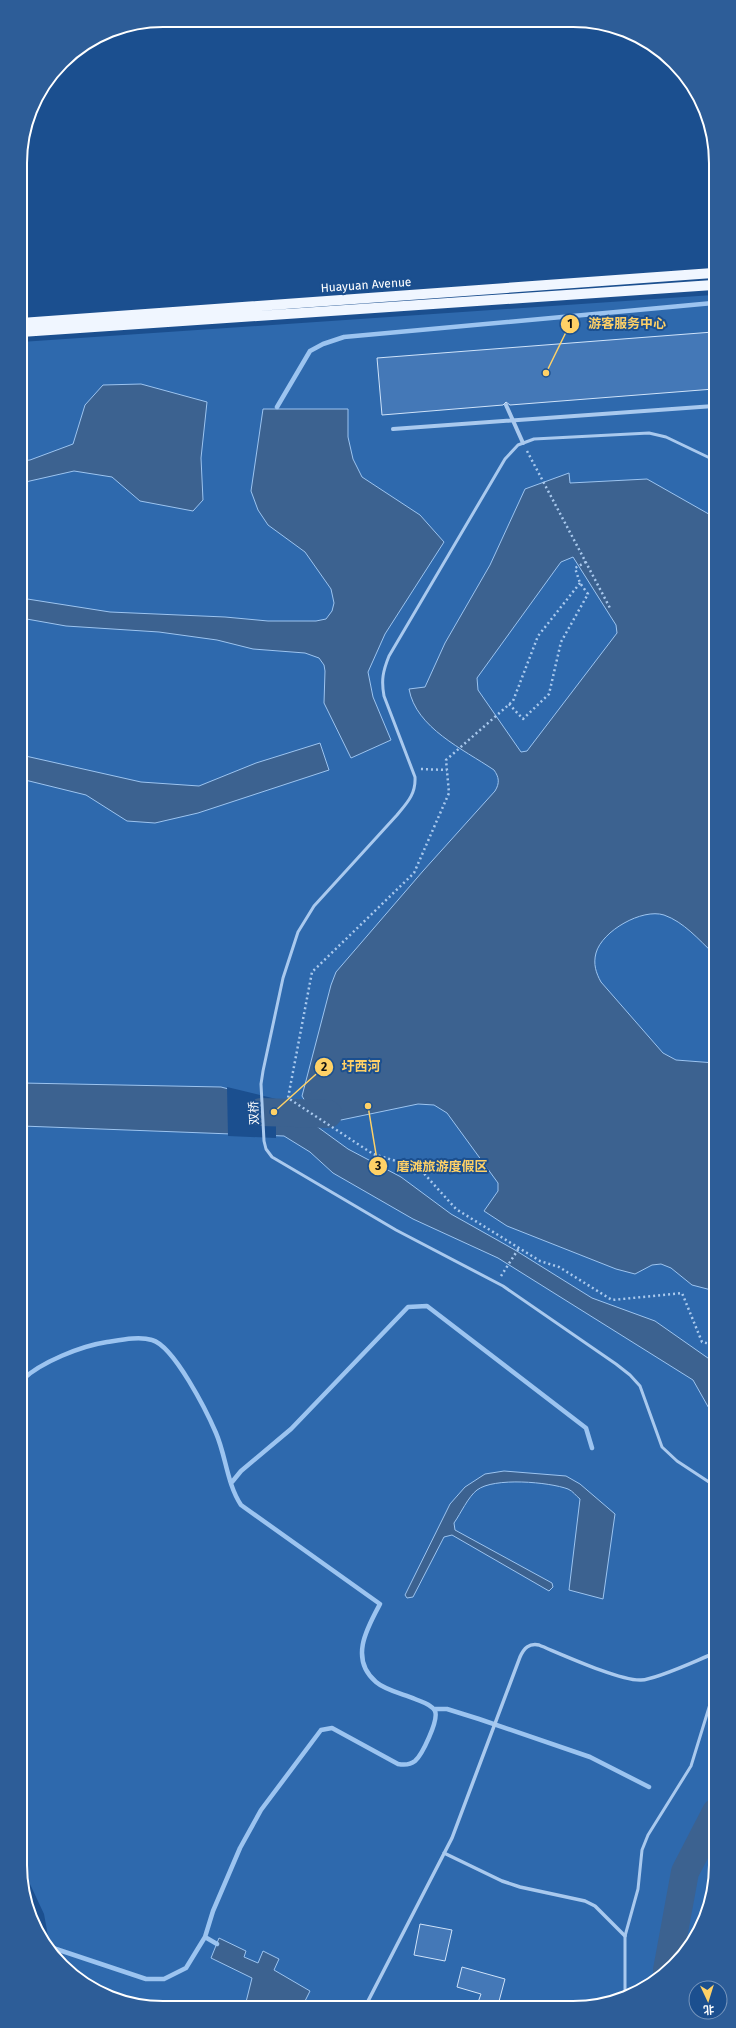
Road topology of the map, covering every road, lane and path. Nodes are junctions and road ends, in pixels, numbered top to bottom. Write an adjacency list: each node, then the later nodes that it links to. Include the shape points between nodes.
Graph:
1 (709, 273): 3 (main road, Huayuan Avenue)
2 (709, 285): 4 (main road, Huayuan Avenue)
3 (27, 322)
4 (27, 332)
5 (506, 405): 7 (street)
6 (709, 406): 7 (street)
7 (513, 420): 8 (street); 9 (street)
8 (393, 429)
9 (523, 442): 10 (lane, via 541,438 649,433 666,437); 11 (path); 15 (lane, 双桥, via 505,459 389,656 383,671 384,696)
10 (709, 458)
11 (586, 562): 12 (path, via 575,568); 13 (path)
12 (580, 583): 14 (path, via 538,636 513,701); 14 (path, via 588,594 561,642 549,694 523,719)
13 (610, 608)
14 (509, 704): 16 (path, via 446,760)
15 (412, 768): 16 (path); 18 (lane, 双桥, via 416,784 409,801 314,906 298,932 283,978 261,1084 264,1141 272,1157 396,1230)
16 (447, 770): 17 (path, via 449,793 414,873 312,972 288,1098 373,1154 418,1168 456,1209)
17 (519, 1248): 18 (path); 19 (path, via 540,1261 559,1267 612,1300 682,1293 702,1342)
18 (496, 1283): 20 (lane, via 630,1375 640,1386 662,1447 677,1461)
19 (709, 1344)
20 (709, 1482)
21 (709, 1655): 23 (street, via 639,1680 605,1671 539,1645 528,1646 520,1657 452,1838)
22 (709, 1708): 24 (lane, via 691,1766 645,1842 638,1889)
23 (444, 1853): 24 (street, via 502,1881 585,1901 595,1906); 26 (street)
24 (625, 1936): 25 (lane)
25 (625, 1991)
26 (368, 2001)

